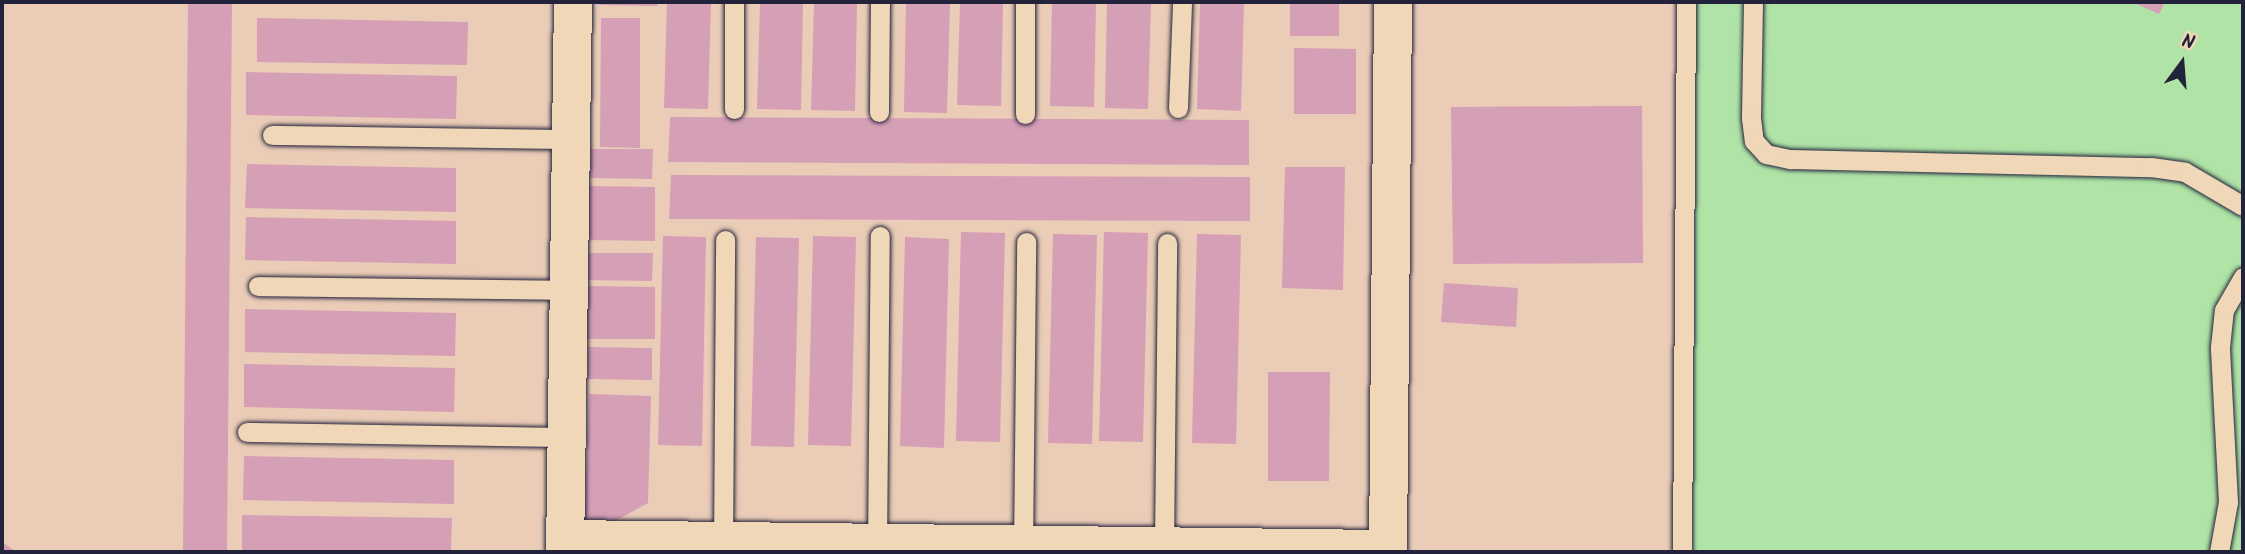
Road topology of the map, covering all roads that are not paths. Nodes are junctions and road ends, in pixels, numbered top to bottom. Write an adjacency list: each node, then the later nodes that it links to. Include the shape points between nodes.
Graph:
1 (573, 2): 14 (street)
2 (734, 2): 10 (lane)
3 (880, 2): 11 (lane)
4 (1025, 2): 12 (lane)
5 (1182, 2): 9 (lane)
6 (1393, 2): 30 (street)
7 (1686, 2): 31 (lane)
8 (1753, 2): 15 (lane, via 1751,118 1754,141 1766,154 1790,159 2151,167 2185,172)
9 (1178, 107)
10 (734, 109)
11 (879, 112)
12 (1025, 114)
13 (272, 135): 14 (lane)
14 (570, 139): 22 (street)
15 (2243, 206)
16 (880, 236): 28 (lane)
17 (725, 240): 27 (lane)
18 (1026, 242): 29 (lane)
19 (1167, 243): 26 (lane)
20 (2243, 277): 32 (lane, via 2224,310 2220,347 2228,502)
21 (258, 286): 22 (lane)
22 (569, 290): 24 (street)
23 (247, 432): 24 (lane)
24 (567, 438): 25 (street)
25 (565, 546): 27 (street)
26 (1164, 546): 29 (street); 30 (street)
27 (723, 547): 28 (street)
28 (877, 548): 29 (street)
29 (1023, 549)
30 (1388, 551)
31 (1682, 552)
32 (2219, 552)

